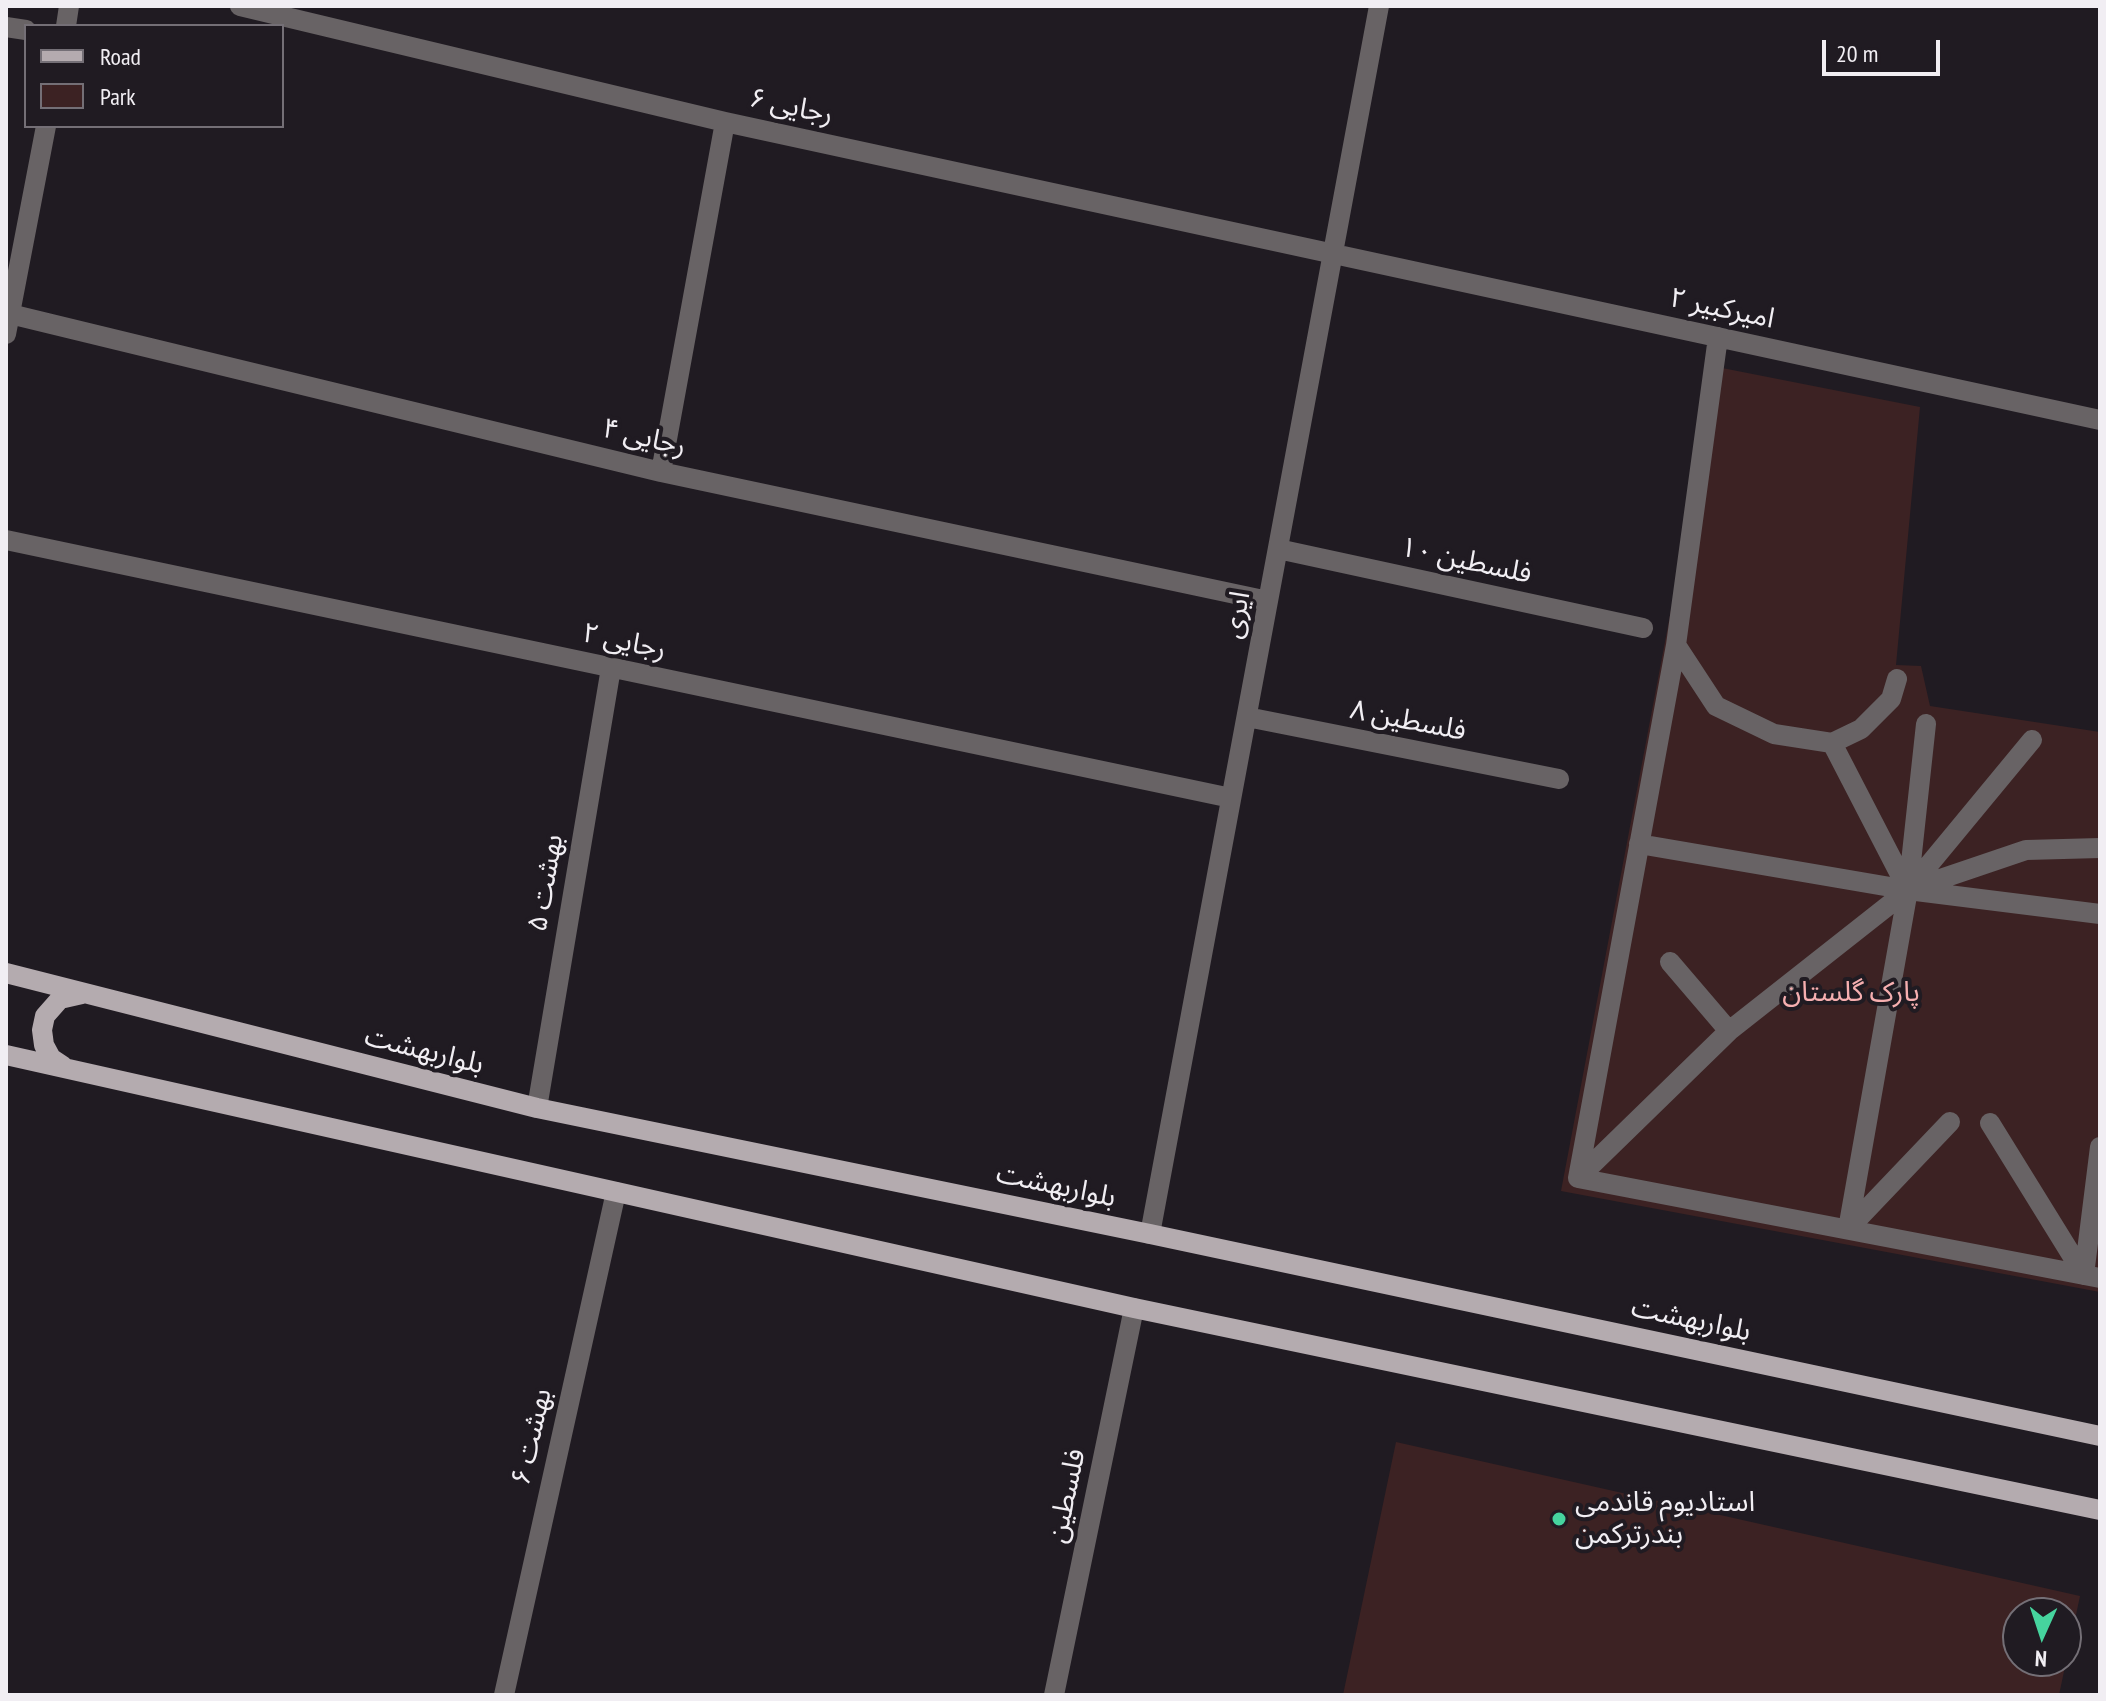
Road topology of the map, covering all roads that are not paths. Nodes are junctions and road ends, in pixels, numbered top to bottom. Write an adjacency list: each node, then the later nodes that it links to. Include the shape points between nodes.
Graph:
1 (240, 6): 3 (street, رجایی ۶)
2 (1379, 6): 5 (street, ایری)
3 (725, 122): 5 (street, رجایی ۶); 9 (street)
4 (46, 128): 6 (street)
5 (1333, 253): 7 (street, امیرکبیر ۲); 11 (street, ایری)
6 (8, 324): 9 (street, رجایی ۴)
7 (1718, 337): 8 (street, امیرکبیر ۲); 14 (street)
8 (2100, 420)
9 (661, 472): 12 (street, رجایی ۴)
10 (6, 540): 15 (street, رجایی ۲)
11 (1278, 549): 12 (street, ایری); 13 (street, فلسطین ۱۰)
12 (1268, 601): 17 (street, ایری)
13 (1643, 628)
14 (1676, 645): 20 (street, via 1716,706 1774,734); 23 (street)
15 (611, 668): 22 (street, رجایی ۲); 33 (street, بهشت ۵)
16 (1897, 679): 20 (street, via 1891,699 1861,729)
17 (1247, 717): 21 (street, فلسطین ۸); 22 (street, ایری)
18 (1926, 724): 25 (street)
19 (2032, 740): 25 (street)
20 (1832, 743): 25 (street)
21 (1559, 779)
22 (1231, 798): 40 (street, ایری)
23 (1639, 844): 25 (street); 37 (street)
24 (2100, 848): 25 (street, via 2026,850)
25 (1908, 890): 26 (street); 30 (street); 39 (street)
26 (2100, 914)
27 (1670, 962): 30 (street)
28 (6, 973): 29 (main road, بلواربهشت)
29 (82, 994): 32 (main road, via 60,999 45,1016 42,1030 51,1058); 33 (main road, بلواربهشت)
30 (1729, 1031): 37 (street)
31 (6, 1055): 32 (main road)
32 (77, 1071): 38 (main road)
33 (537, 1108): 40 (main road, بلواربهشت)
34 (1950, 1122): 39 (street)
35 (1990, 1123): 41 (street)
36 (2100, 1147): 41 (street)
37 (1578, 1178): 39 (street)
38 (616, 1192): 42 (main road); 45 (street, بهشت ۶)
39 (1848, 1229): 41 (street)
40 (1150, 1234): 43 (main road, بلواربهشت)
41 (2092, 1277)
42 (1134, 1308): 44 (main road); 46 (street, فلسطین)
43 (2100, 1436)
44 (2100, 1510)
45 (504, 1695)
46 (1054, 1695)

